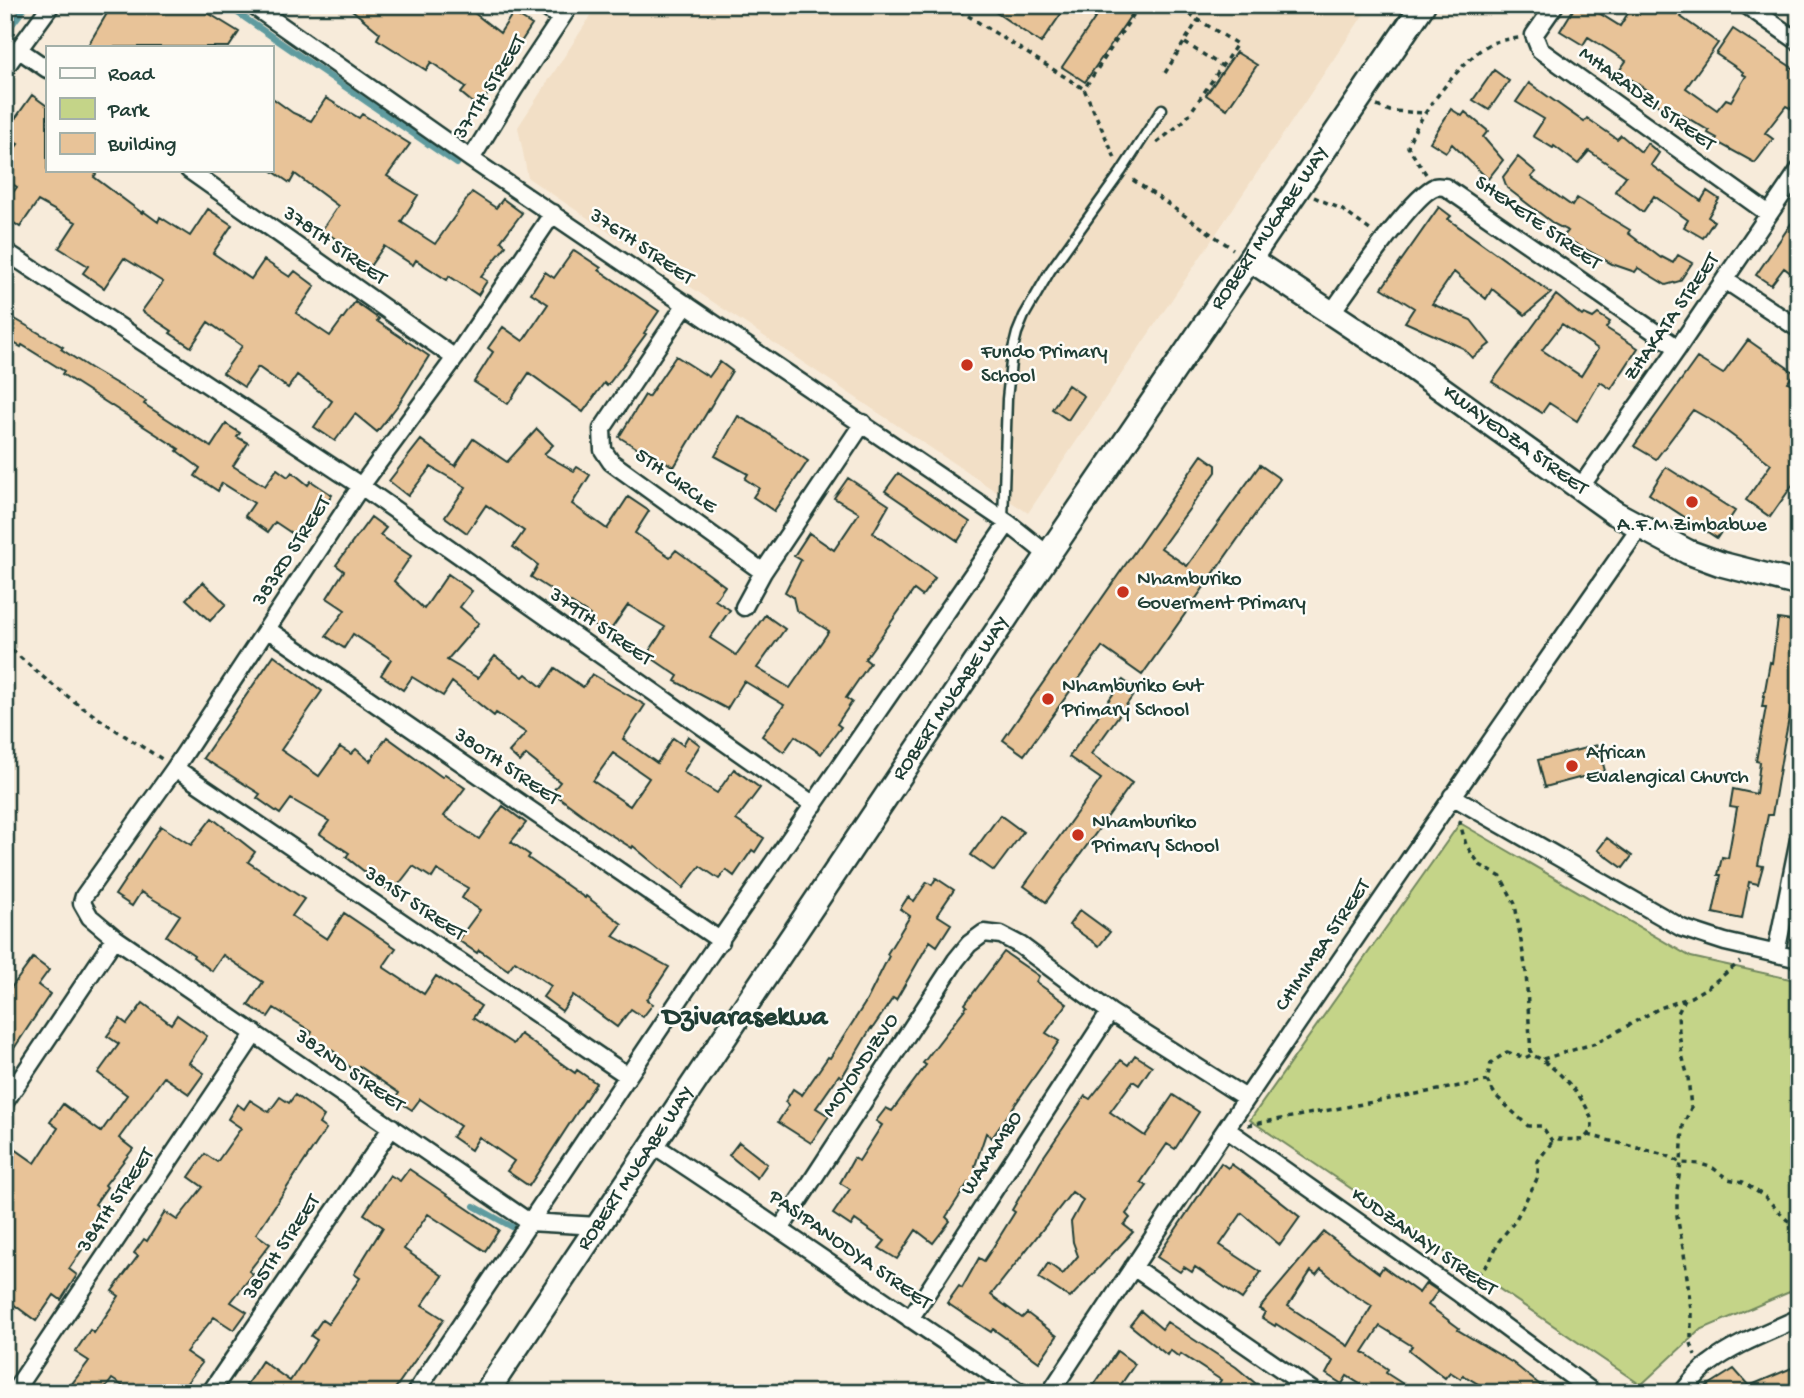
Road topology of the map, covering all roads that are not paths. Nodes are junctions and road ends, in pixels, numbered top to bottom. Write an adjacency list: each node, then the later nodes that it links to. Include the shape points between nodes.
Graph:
1 (51, 5): 9 (street)
2 (252, 5): 13 (street, 376TH STREET)
3 (542, 5): 7 (street)
4 (1423, 5): 19 (street, ROBERT MUGABE WAY)
5 (1555, 5): 17 (street, MHARADZI STREET, via 1535,35 1540,50)
6 (1746, 5): 8 (street)
7 (566, 12): 13 (street, 371TH STREET)
8 (1799, 42)
9 (18, 49): 10 (street); 11 (street)
10 (5, 68)
11 (46, 68)
12 (1162, 109): 29 (lane, via 1050,271 1017,333 1007,399)
13 (471, 159): 16 (street, 376TH STREET)
14 (1799, 170): 17 (street, ZHAKATA STREET)
15 (192, 172): 25 (street, 378TH STREET)
16 (553, 213): 21 (street, 376TH STREET); 25 (street, 383RD STREET)
17 (1769, 214): 20 (street, ZHAKATA STREET)
18 (5, 251): 27 (street, 379TH STREET)
19 (1251, 260): 22 (street, KWAYEDZA STREET); 31 (street, ROBERT MUGABE WAY)
20 (1725, 280): 23 (street); 24 (street, ZHAKATA STREET)
21 (686, 304): 26 (street, 376TH STREET); 32 (street, 5TH CIRCLE, via 602,429 603,450 611,462)
22 (1332, 312): 24 (street, SHEKETE STREET, via 1383,240 1424,194 1435,186 1445,187); 28 (street, KWAYEDZA STREET)
23 (1799, 329)
24 (1678, 348): 28 (street, ZHAKATA STREET)
25 (455, 358): 27 (street, 383RD STREET)
26 (863, 423): 29 (street, 376TH STREET); 32 (street)
27 (361, 486): 35 (street, 383RD STREET); 38 (street, 379TH STREET)
28 (1580, 488): 30 (street, KWAYEDZA STREET)
29 (1005, 522): 31 (street, 376TH STREET); 38 (street)
30 (1640, 527): 33 (street, KWAYEDZA STREET, via 1710,560); 37 (street, CHIMIMBA STREET)
31 (1048, 555): 52 (street, ROBERT MUGABE WAY)
32 (763, 572): 34 (street)
33 (1799, 584)
34 (744, 607)
35 (267, 629): 36 (street, 383RD STREET); 42 (street, 380TH STREET)
36 (176, 768): 40 (street, 383RD STREET, via 84,896 82,903); 47 (street, 381ST STREET)
37 (1452, 796): 43 (street, via 1682,928); 48 (street, CHIMIMBA STREET)
38 (814, 804): 42 (street)
39 (1799, 839): 43 (street)
40 (90, 917): 41 (street, 382ND STREET)
41 (115, 937): 46 (street, 382ND STREET); 49 (street)
42 (721, 941): 47 (street)
43 (1776, 953): 44 (street)
44 (1799, 958)
45 (1110, 1012): 48 (street); 55 (street, MOYONDIZVO, via 1020,945 984,933 956,960); 58 (street, WAMAMBO)
46 (255, 1033): 50 (street, 382ND STREET); 59 (street, 384TH STREET)
47 (628, 1076): 53 (street)
48 (1246, 1098): 51 (street, CHIMIMBA STREET)
49 (5, 1102)
50 (392, 1127): 53 (street, 382ND STREET); 60 (street, 385TH STREET)
51 (1226, 1129): 56 (street, CHIMIMBA STREET); 66 (street, KUDZANAYI STREET)
52 (652, 1144): 54 (street, ROBERT MUGABE WAY); 55 (street, PASIPANODYA STREET)
53 (529, 1222): 54 (street); 61 (street)
54 (598, 1226): 62 (street, ROBERT MUGABE WAY)
55 (781, 1227): 58 (street, PASIPANODYA STREET)
56 (1133, 1267): 64 (street, CHIMIMBA STREET); 65 (street)
57 (1799, 1318): 67 (street, via 1707,1365)
58 (910, 1320): 63 (street, PASIPANODYA STREET)
59 (13, 1393)
60 (210, 1393)
61 (415, 1393)
62 (485, 1393)
63 (1021, 1393)
64 (1050, 1393)
65 (1316, 1393)
66 (1594, 1393)
67 (1682, 1393)

